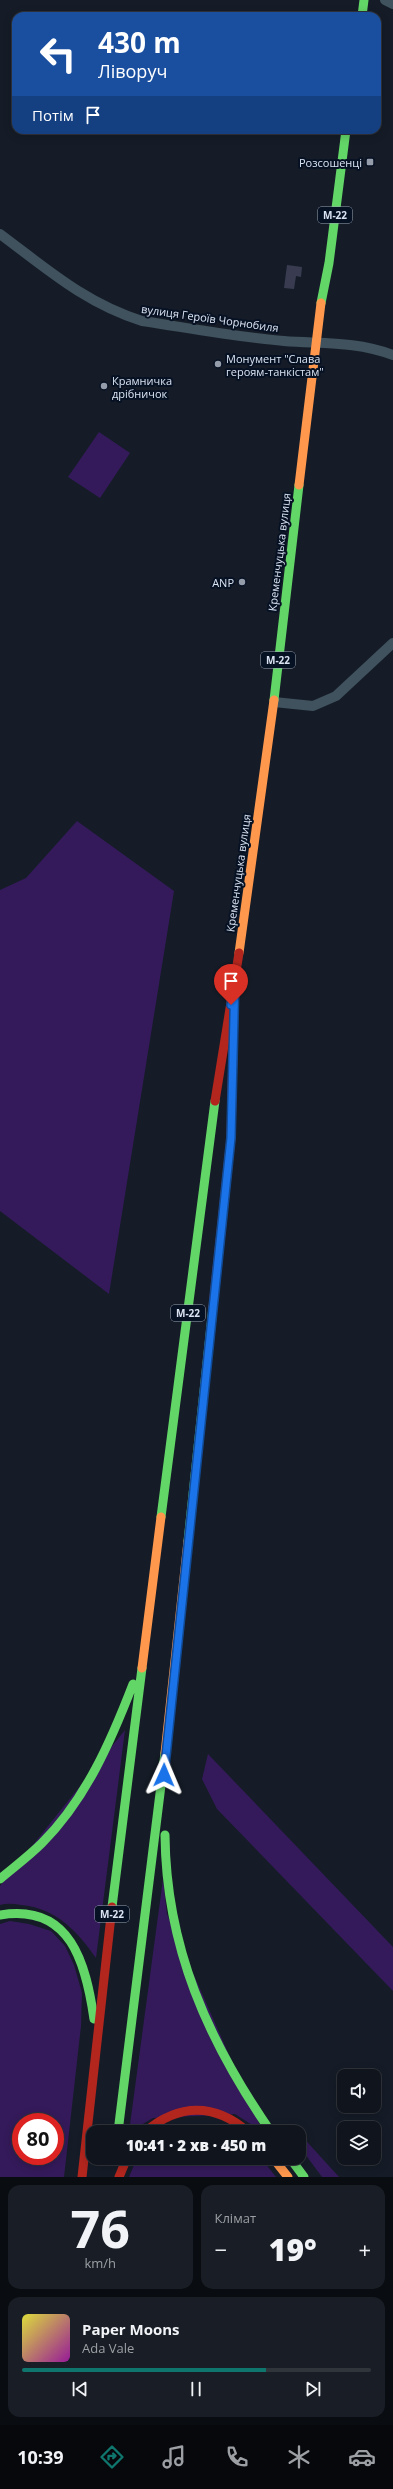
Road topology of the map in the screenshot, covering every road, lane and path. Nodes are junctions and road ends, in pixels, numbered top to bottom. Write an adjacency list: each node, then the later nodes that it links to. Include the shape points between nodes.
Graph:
1 (364, 0): 4 (highway)
2 (385, 0): 3 (street)
3 (393, 4)
4 (362, 12)
5 (345, 134): 7 (highway, Кременчуцька вулиця / М-22)
6 (0, 234): 7 (street, вулиця Героїв Чорнобиля, via 85,297 121,315 142,321 283,341)
7 (315, 342): 8 (street, вулиця Героїв Чорнобиля, via 355,344); 10 (highway, Кременчуцька вулиця / М-22)
8 (393, 355)
9 (393, 643): 10 (street, via 336,696 314,706)
10 (274, 702): 11 (highway, Кременчуцька вулиця / М-22)
11 (235, 976): 12 (highway, М-22, via 214,1106); 13 (highway, М-22, via 231,1138)
12 (145, 1650): 14 (highway, via 119,1722 79,1798 42,1842); 16 (highway, М-22)
13 (164, 1761): 17 (highway, М-22); 20 (highway, via 165,1842 170,1908 187,1971 228,2064)
14 (0, 1879)
15 (0, 1915): 16 (highway, via 12,1912 45,1921 67,1934 77,1946 89,1984)
16 (98, 2046): 25 (highway, М-22)
17 (119, 2125)
18 (152, 2125): 19 (highway, via 168,2116 190,2110 208,2111 230,2117)
19 (240, 2125)
20 (266, 2125)
21 (114, 2165): 26 (highway)
22 (124, 2165): 27 (highway)
23 (279, 2165): 28 (highway)
24 (295, 2165): 29 (highway)
25 (82, 2177)
26 (112, 2177)
27 (119, 2177)
28 (288, 2177)
29 (304, 2177)

